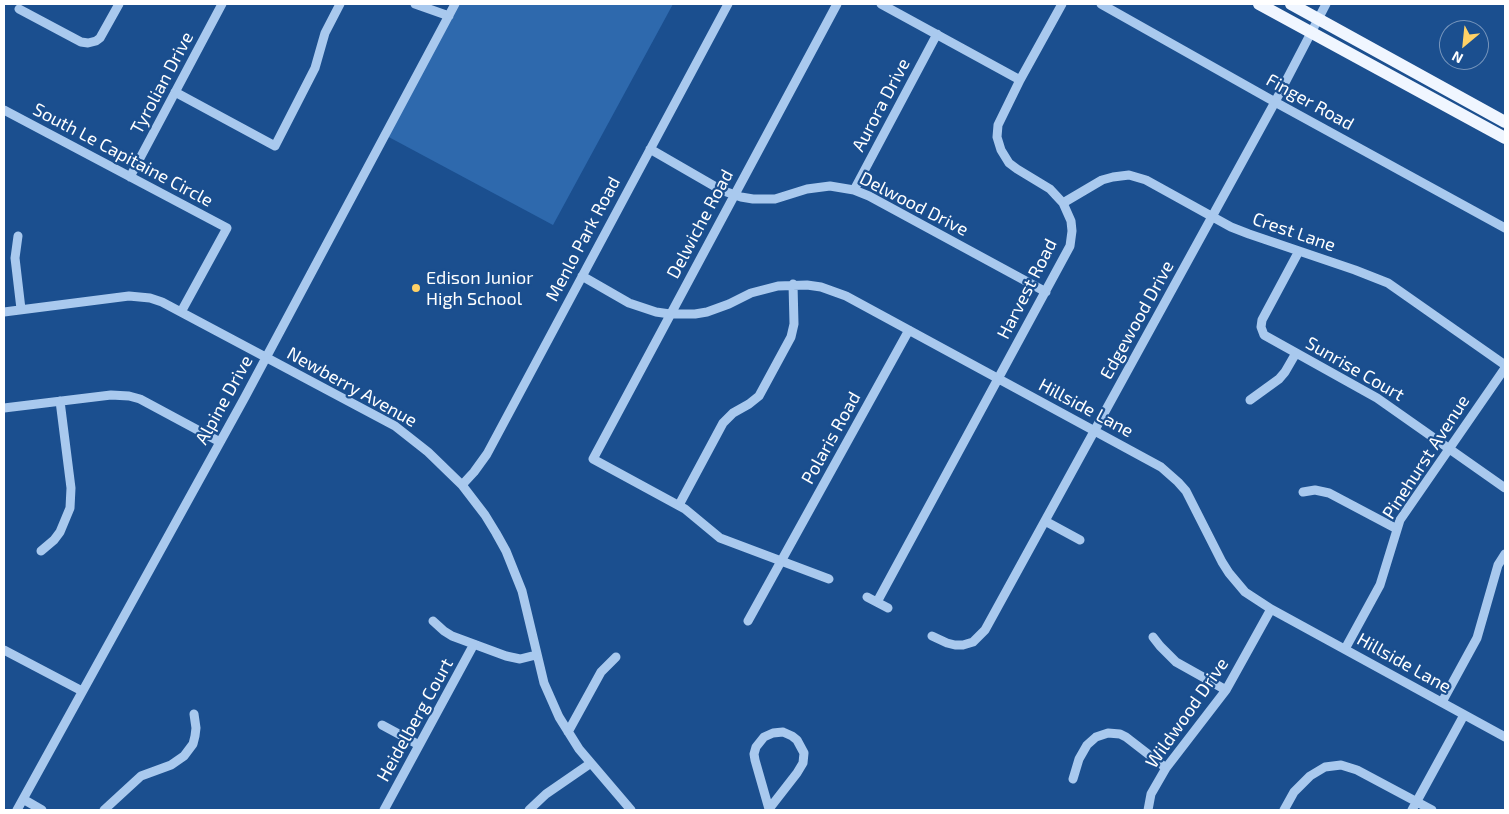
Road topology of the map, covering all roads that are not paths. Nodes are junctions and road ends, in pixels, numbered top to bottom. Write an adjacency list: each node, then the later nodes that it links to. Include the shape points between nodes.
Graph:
1 (119, 4): 14 (street, via 102,36 88,44)
2 (222, 4): 20 (street, Tyrolian Drive)
3 (340, 4): 20 (street, via 325,33 315,68 275,146)
4 (415, 4): 15 (street)
5 (455, 4): 15 (street, Alpine Drive)
6 (728, 4): 25 (street, Menlo Park Road)
7 (837, 4): 28 (street, Delwiche Road)
8 (881, 4): 18 (street)
9 (1062, 4): 19 (street, Harvest Road)
10 (1101, 4): 21 (street, Finger Road)
11 (1259, 4): 17 (main road)
12 (1291, 4): 16 (main road)
13 (1326, 4): 16 (street, Edgewood Drive)
14 (18, 9)
15 (449, 16): 43 (street, Alpine Drive)
16 (1318, 19): 17 (street, Edgewood Drive); 23 (main road)
17 (1311, 33): 21 (street, Edgewood Drive); 24 (main road)
18 (937, 34): 19 (street); 27 (street, Aurora Drive)
19 (1020, 80): 29 (street, Harvest Road, via 998,125 1001,150 1016,169 1050,189)
20 (175, 92): 26 (street, Tyrolian Drive)
21 (1275, 102): 30 (street, Edgewood Drive); 31 (street, Finger Road)
22 (4, 110): 26 (street, South Le Capitaine Circle)
23 (1505, 122)
24 (1505, 138)
25 (650, 149): 28 (street, Delwood Drive); 34 (street, Menlo Park Road)
26 (130, 177): 39 (street, South Le Capitaine Circle, via 227,228)
27 (854, 190): 28 (street, Delwood Drive, via 817,187 764,200); 36 (street, Delwood Drive)
28 (734, 195): 40 (street, Delwiche Road)
29 (1063, 203): 30 (street, Crest Lane, via 1102,180 1129,175 1146,180); 36 (street, Harvest Road, via 1071,221 1071,238 1067,254)
30 (1212, 217): 33 (street, Crest Lane, via 1248,234); 50 (street, Edgewood Drive)
31 (1505, 228)
32 (18, 236): 37 (street, via 15,258)
33 (1299, 251): 42 (street, Sunrise Court, via 1261,324 1264,335); 44 (street, Crest Lane, via 1388,284)
34 (582, 276): 40 (street, Hillside Lane, via 629,302); 53 (street, Menlo Park Road, via 487,454)
35 (793, 284): 40 (street, Hillside Lane, via 764,289 707,312); 41 (street, Hillside Lane, via 832,290); 56 (street, via 794,324 791,337 759,396 723,423)
36 (1046, 292): 46 (street, Harvest Road)
37 (21, 309): 38 (street, Newberry Avenue); 39 (street, Newberry Avenue, via 129,296 150,298)
38 (4, 312)
39 (181, 312): 43 (street, Newberry Avenue)
40 (670, 314): 56 (street, Delwiche Road, via 593,459)
41 (909, 330): 46 (street, Hillside Lane); 62 (street, Polaris Road)
42 (1296, 353): 47 (street, via 1279,379); 52 (street, Sunrise Court, via 1377,398)
43 (266, 358): 51 (street, Alpine Drive); 53 (street, Newberry Avenue, via 395,426 432,455)
44 (1505, 364)
45 (1505, 368): 52 (street, Pinehurst Avenue)
46 (999, 379): 50 (street, Hillside Lane); 65 (street, Harvest Road)
47 (1250, 400)
48 (60, 401): 49 (street); 51 (street, via 129,396); 60 (street, via 71,488 70,508 60,532)
49 (4, 408)
50 (1095, 431): 57 (street, Edgewood Drive); 67 (street, Hillside Lane, via 1161,467 1178,482 1193,502 1229,573 1245,592)
51 (220, 442): 78 (street, Alpine Drive)
52 (1449, 449): 54 (street, Sunrise Court); 58 (street, Pinehurst Avenue, via 1400,520)
53 (462, 485): 75 (street, Newberry Avenue, via 492,527 514,571)
54 (1505, 488)
55 (1303, 492): 58 (street, via 1329,493)
56 (679, 506): 62 (street, via 720,538)
57 (1045, 521): 59 (street); 70 (street, Edgewood Drive, via 979,638 968,644 955,645)
58 (1397, 530): 73 (street, Pinehurst Avenue, via 1380,585)
59 (1080, 540)
60 (41, 551)
61 (1505, 554): 79 (street, via 1498,565 1477,638)
62 (781, 561): 63 (street); 69 (street, Polaris Road)
63 (829, 579)
64 (867, 597): 65 (street)
65 (877, 602): 66 (street)
66 (888, 608)
67 (1271, 609): 73 (street, Hillside Lane); 77 (street, Wildwood Drive)
68 (433, 621): 72 (street, via 452,636)
69 (748, 621)
70 (932, 636)
71 (1154, 637): 77 (street, via 1176,662)
72 (474, 644): 75 (street, via 514,658); 85 (street, Heidelberg Court)
73 (1345, 649): 79 (street, Hillside Lane)
74 (4, 650): 78 (street)
75 (536, 655): 83 (street, Newberry Avenue, via 550,698)
76 (616, 657): 83 (street, via 601,672)
77 (1226, 690): 87 (street, Wildwood Drive)
78 (82, 691): 89 (street, Alpine Drive)
79 (1442, 702): 81 (street, Hillside Lane)
80 (194, 714): 93 (street, via 195,736 184,756 171,765 141,776)
81 (1464, 715): 84 (street, Hillside Lane); 90 (street)
82 (382, 725): 85 (street)
83 (568, 732): 86 (street, Newberry Avenue)
84 (1505, 737)
85 (419, 745): 94 (street, Heidelberg Court)
86 (591, 763): 95 (street); 96 (street, Newberry Avenue)
87 (1166, 768): 88 (street, via 1126,737 1108,733 1087,745 1078,759); 98 (street, Wildwood Drive, via 1151,794)
88 (1073, 779)
89 (23, 799): 91 (street, Alpine Drive); 92 (street)
90 (1414, 806): 99 (street, via 1378,781 1341,765 1325,767 1310,776 1294,792); 100 (street)
91 (17, 810)
92 (42, 810)
93 (104, 810)
94 (384, 810)
95 (529, 810)
96 (631, 810)
97 (769, 810): 97 (street, via 803,763 804,753 798,740 783,732 773,732 764,737 754,754)
98 (1148, 810)
99 (1284, 810)
100 (1432, 810)

